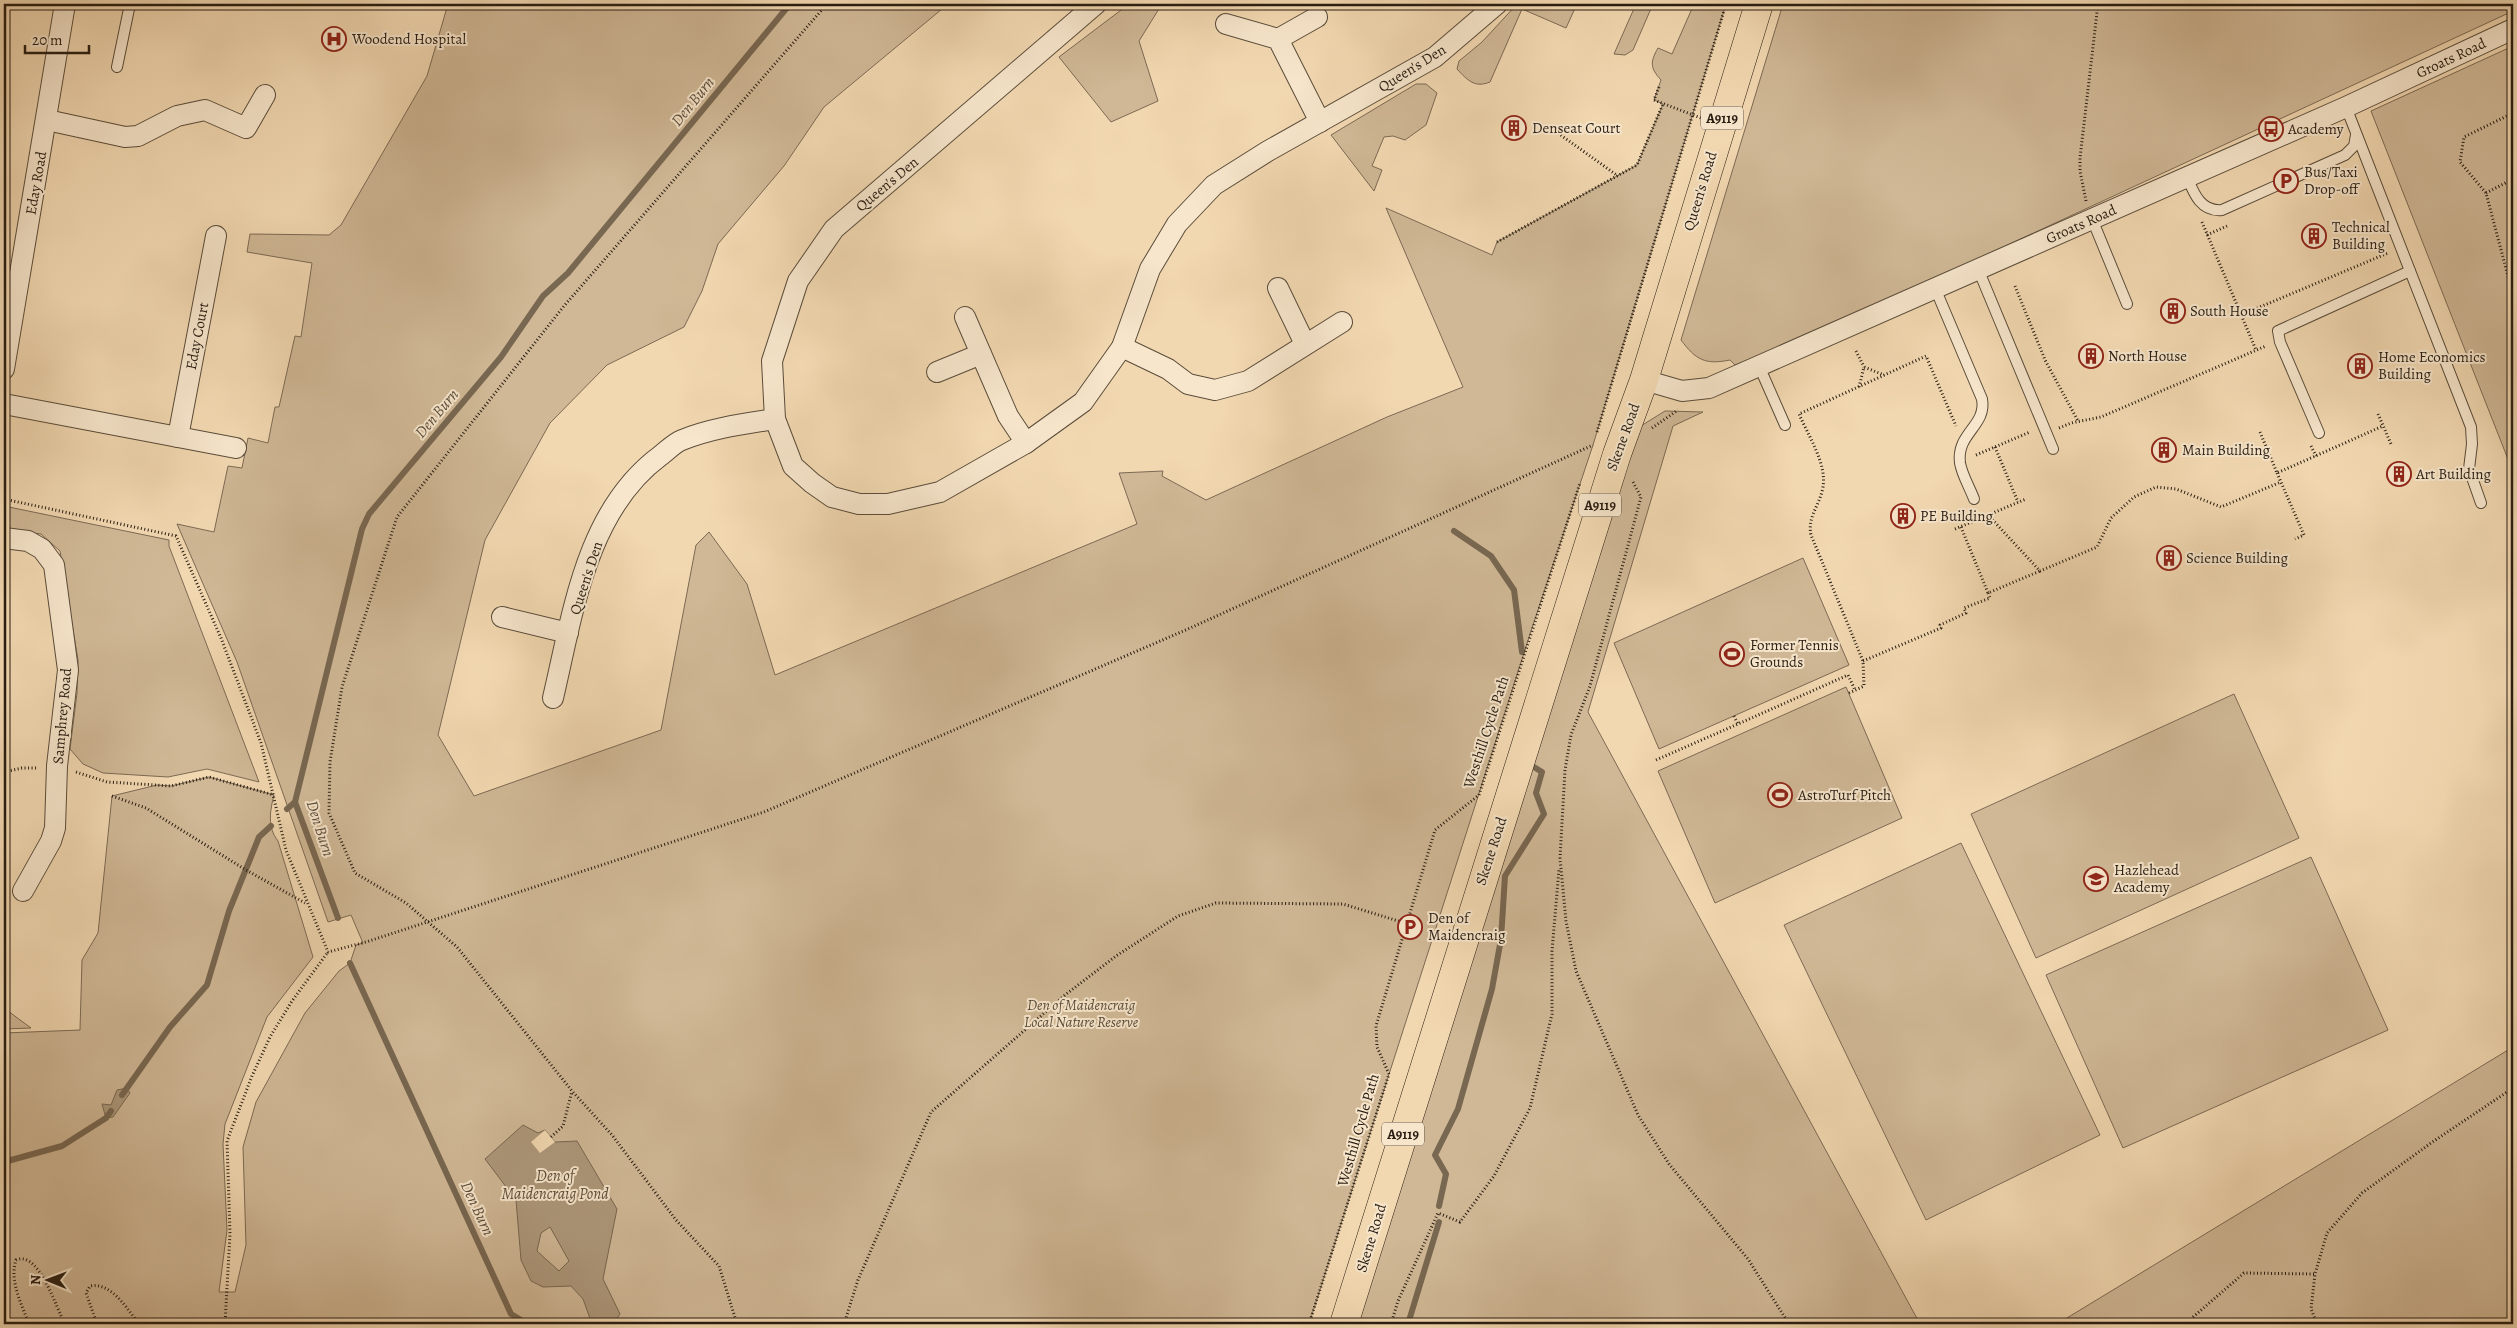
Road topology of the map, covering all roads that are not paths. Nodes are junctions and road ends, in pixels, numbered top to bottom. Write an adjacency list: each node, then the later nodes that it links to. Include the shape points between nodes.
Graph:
1 (64, 4): 13 (street, Eday Road)
2 (130, 4): 10 (lane)
3 (1096, 4): 34 (street, Queen's Den, via 834,229 798,281 772,361)
4 (1497, 4): 14 (street, Queen's Den, via 1435,57)
5 (1759, 4): 32 (main road, Queen's Road / A9119)
6 (1317, 17): 9 (street)
7 (1226, 24): 9 (street)
8 (2513, 29): 12 (street, Groats Road)
9 (1278, 39): 14 (street)
10 (117, 67)
11 (264, 95): 13 (street, via 246,128 205,110 177,116 138,136 125,138)
12 (2346, 107): 15 (lane); 16 (street, Groats Road)
13 (47, 120): 29 (street, Eday Road)
14 (1320, 122): 27 (street, Queen's Den, via 1214,185 1177,224 1150,268)
15 (2356, 131): 16 (lane, via 2354,146 2345,155 2222,210 2204,206 2195,196); 20 (lane)
16 (2187, 177): 17 (street, Groats Road)
17 (2092, 219): 19 (street, Groats Road); 23 (lane)
18 (216, 236): 37 (street, Eday Court)
19 (1978, 269): 22 (street, Groats Road); 40 (lane)
20 (2410, 271): 36 (lane, via 2278,332); 42 (lane, via 2471,427 2470,469)
21 (1278, 288): 26 (street)
22 (1935, 288): 30 (street, Groats Road); 41 (lane, via 1982,399 1980,418 1962,441 1960,451 1961,466)
23 (2127, 304)
24 (965, 317): 28 (street)
25 (1342, 322): 26 (street)
26 (1305, 344): 27 (street, via 1248,381 1215,390 1188,384 1168,369)
27 (1122, 347): 38 (street, Queen's Den, via 1083,402)
28 (981, 354): 31 (street); 38 (street, via 1008,416)
29 (5, 365)
30 (1760, 366): 32 (street, Groats Road, via 1709,388 1682,391); 35 (lane)
31 (937, 372)
32 (1644, 380): 48 (main road, Skene Road / A9119, via 1600,451)
33 (4, 404): 37 (street)
34 (774, 419): 38 (street, Queen's Den, via 793,466 832,497 859,504 888,504 940,492); 45 (street, Queen's Den, via 725,426 680,441 642,470 610,510 589,558)
35 (1785, 425)
36 (2319, 433)
37 (178, 437): 39 (street)
38 (1026, 443)
39 (236, 448)
40 (2054, 449)
41 (1974, 500)
42 (2481, 504)
43 (4, 538): 47 (street, Samphrey Road, via 28,541 42,549 54,565 68,670 54,828 51,841)
44 (502, 617): 45 (street, Queen's Den)
45 (568, 633): 46 (street, Queen's Den)
46 (553, 698)
47 (23, 891)
48 (1344, 1324)

